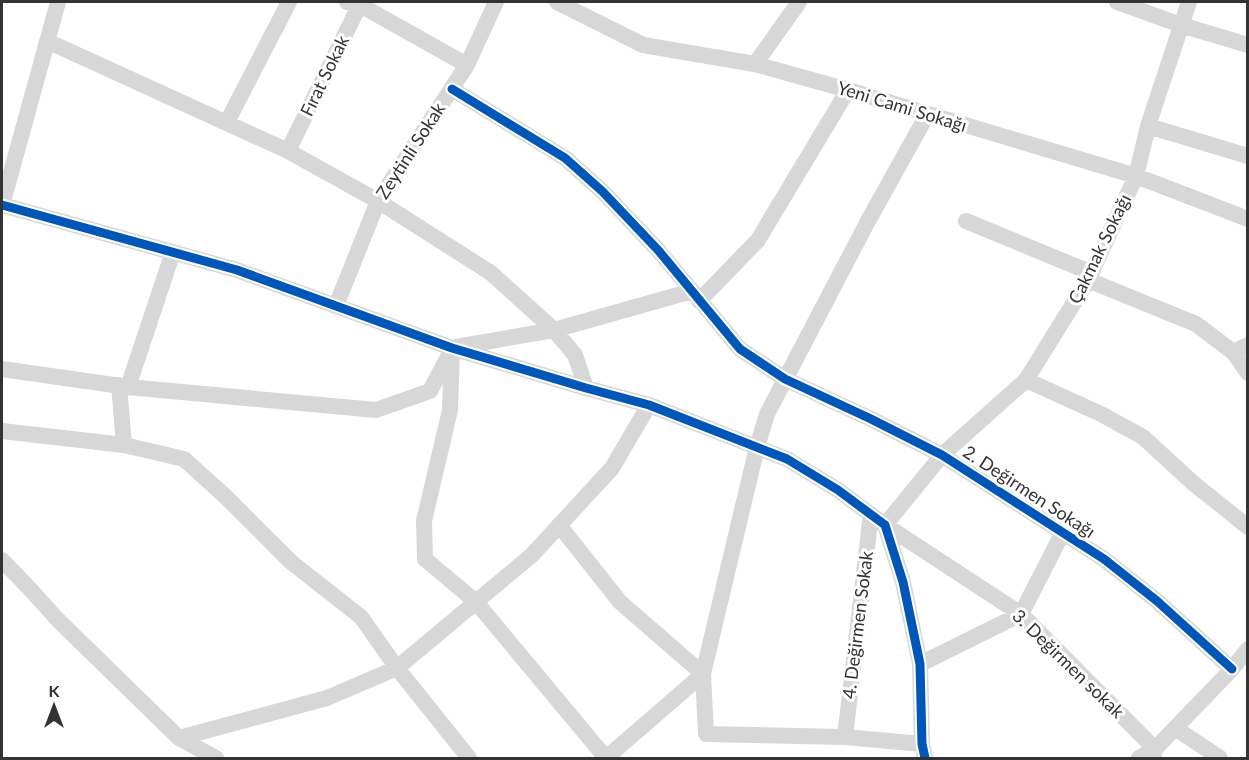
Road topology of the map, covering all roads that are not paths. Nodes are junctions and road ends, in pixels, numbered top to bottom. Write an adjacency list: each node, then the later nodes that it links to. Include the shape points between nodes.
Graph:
1 (58, 2): 10 (street)
2 (289, 2): 17 (street)
3 (496, 2): 13 (street, Zeytinli Sokak)
4 (557, 2): 12 (street, Yeni Cami Sokağı, via 643,45)
5 (799, 2): 12 (street)
6 (1117, 2): 9 (street)
7 (1189, 2): 9 (street, Çakmak Sokağı)
8 (356, 3): 13 (street); 19 (street, Fırat Sokak)
9 (1181, 25): 11 (street); 18 (street, Çakmak Sokağı)
10 (47, 41): 17 (street); 23 (street)
11 (1248, 45)
12 (755, 64): 15 (street, Yeni Cami Sokağı)
13 (467, 65): 14 (street, Zeytinli Sokak)
14 (452, 89): 22 (street, Zeytinli Sokak); 28 (street, 2. Değirmen Sokağı, via 566,158 602,190)
15 (848, 90): 16 (street, Yeni Cami Sokağı); 28 (street, via 758,240)
16 (927, 115): 21 (street, Yeni Cami Sokağı); 35 (street)
17 (226, 122): 19 (street)
18 (1148, 126): 20 (street); 21 (street, Çakmak Sokağı)
19 (288, 151): 22 (street)
20 (1248, 156)
21 (1136, 176): 24 (street, Yeni Cami Sokağı); 27 (street, Çakmak Sokağı)
22 (378, 201): 29 (street, Zeytinli Sokak); 30 (street, via 491,273)
23 (2, 205): 26 (street, 3. Değirmen sokak)
24 (1248, 219)
25 (966, 220): 27 (street)
26 (173, 252): 29 (street, 3. Değirmen sokak, via 237,270); 37 (street)
27 (1090, 277): 32 (street, via 1196,324); 36 (street, Çakmak Sokağı)
28 (696, 296): 30 (street); 35 (street, 2. Değirmen Sokağı, via 740,349)
29 (336, 306): 31 (street, 3. Değirmen sokak)
30 (554, 330): 31 (street); 38 (street, via 575,355)
31 (452, 348): 37 (street, via 430,391 376,410); 38 (street, 3. Değirmen sokak); 50 (street, via 450,410 423,520 425,558)
32 (1240, 349): 34 (street)
33 (2, 369): 37 (street)
34 (1248, 373)
35 (784, 379): 42 (street); 43 (street, 2. Değirmen Sokağı)
36 (1026, 380): 43 (street, Çakmak Sokağı); 47 (street, via 1143,436)
37 (124, 386): 41 (street)
38 (586, 388): 39 (street, 3. Değirmen sokak)
39 (649, 405): 42 (street, 3. Değirmen sokak); 45 (street, via 612,468)
40 (2, 431): 41 (street)
41 (124, 445): 54 (street, via 184,459 291,562 361,617)
42 (757, 447): 44 (street, 3. Değirmen sokak, via 788,459); 56 (street)
43 (942, 455): 46 (street, Çakmak Sokağı); 48 (street, 2. Değirmen Sokağı)
44 (871, 514): 46 (street, 3. Değirmen sokak); 58 (street, 4. Değirmen Sokak)
45 (559, 525): 50 (street, via 532,555); 56 (street, via 620,602)
46 (885, 525): 51 (street, 3. Değirmen sokak); 53 (street, via 903,582)
47 (1248, 527)
48 (1063, 532): 51 (street); 55 (street, 2. Değirmen Sokağı, via 1156,601)
49 (2, 560): 59 (street)
50 (476, 602): 54 (street); 64 (street)
51 (1021, 614): 53 (street); 61 (street, 3. Değirmen sokak)
52 (1248, 650): 55 (street)
53 (920, 664): 60 (street)
54 (397, 668): 59 (street, via 327,698); 63 (street)
55 (1232, 669): 57 (street)
56 (703, 674): 58 (street, via 706,735); 64 (street)
57 (1175, 728): 61 (street); 66 (street)
58 (845, 737): 60 (street)
59 (179, 738): 62 (street)
60 (923, 751)
61 (1154, 754): 65 (street)
62 (216, 759)
63 (469, 759)
64 (606, 759)
65 (1139, 759)
66 (1220, 759)

